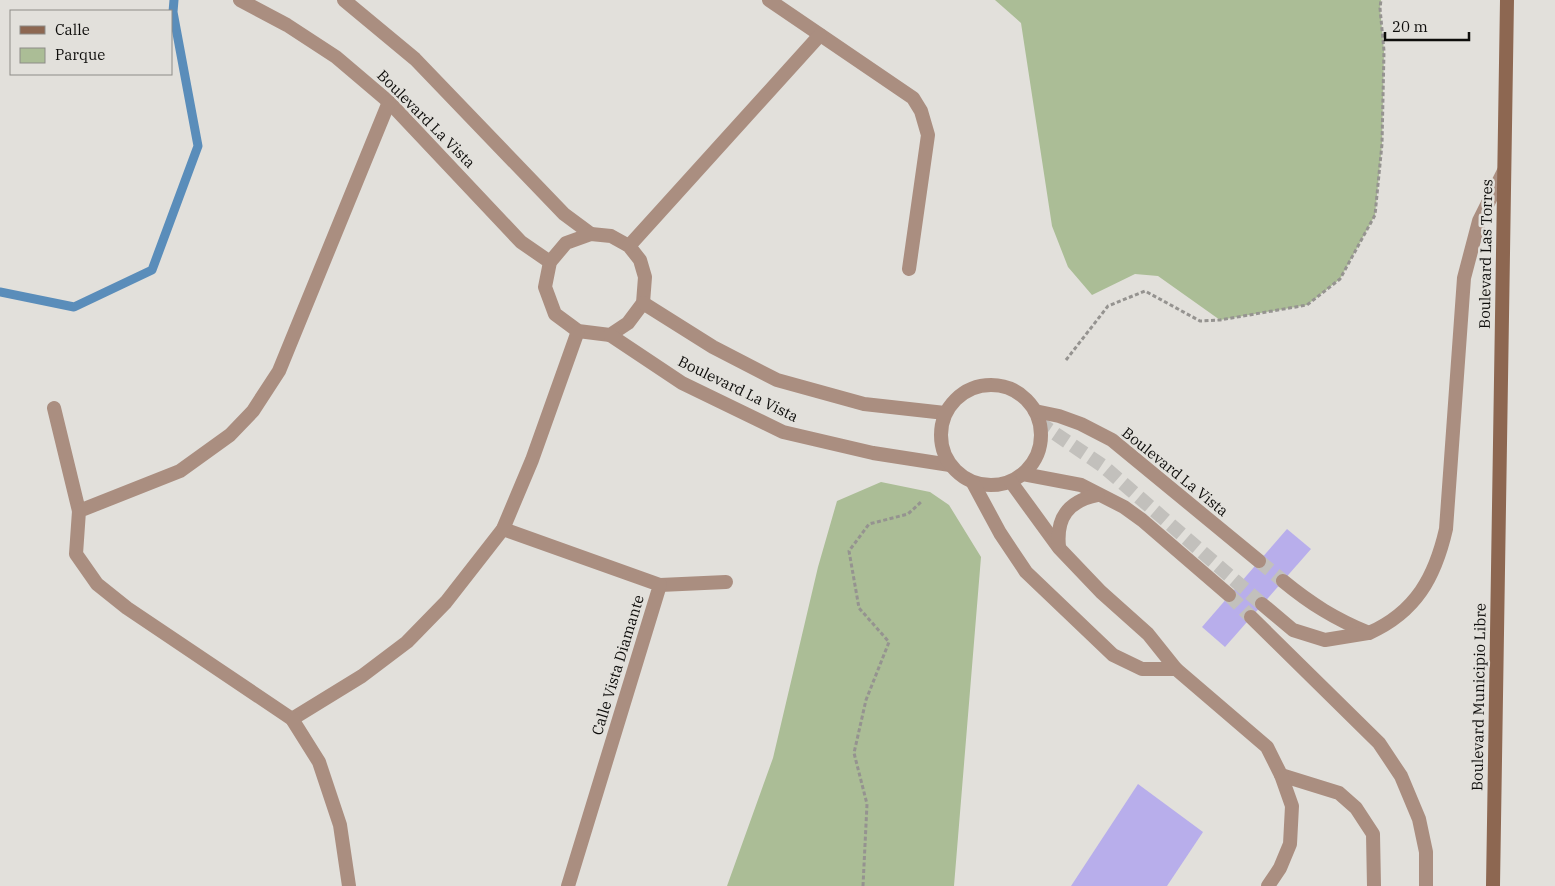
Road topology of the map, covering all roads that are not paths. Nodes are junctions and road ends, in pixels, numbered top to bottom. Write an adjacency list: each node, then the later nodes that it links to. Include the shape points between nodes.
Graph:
1 (240, 0): 6 (street, Boulevard La Vista, via 336,57)
2 (344, 0): 8 (street, via 415,59 564,214)
3 (769, 0): 5 (street)
4 (1507, 0): 7 (main road, Boulevard Las Torres)
5 (820, 35): 9 (street); 11 (street, via 913,98 922,111 928,135)
6 (389, 102): 10 (street, Boulevard La Vista, via 521,242); 24 (street, via 279,371 253,411 230,435 180,471)
7 (1504, 171): 23 (main road, Boulevard Las Torres); 34 (street, via 1479,221 1464,278 1446,529 1440,552 1420,594 1388,624)
8 (591, 234): 9 (street, via 611,236); 10 (street, via 566,243)
9 (629, 246): 12 (street, via 640,260 646,277)
10 (550, 262): 13 (street, via 545,287 555,314)
11 (909, 269)
12 (643, 303): 14 (street, via 628,323); 17 (street, Boulevard La Vista, via 712,348 777,380 864,404)
13 (578, 331): 14 (street); 25 (street, via 532,460)
14 (610, 334): 18 (street, Boulevard La Vista, via 682,383 783,432 874,453)
15 (54, 408): 24 (street)
16 (1035, 411): 17 (street, via 1020,395 1000,386 979,386 959,396); 19 (street, via 1041,433 1037,456); 27 (street, Boulevard La Vista, via 1081,424 1112,440)
17 (945, 413): 18 (street, via 940,440)
18 (950, 465): 21 (street)
19 (1023, 474): 20 (street); 22 (street, via 1081,485)
20 (1011, 482): 21 (street, via 992,486); 26 (street)
21 (973, 483): 35 (street, via 1026,572 1113,655 1142,669)
22 (1098, 495): 26 (street, via 1083,498 1070,507 1062,518); 31 (street, via 1142,520)
23 (1499, 510): 43 (main road, Boulevard Municipio Libre)
24 (79, 511): 36 (street, via 76,554 97,584 127,608)
25 (503, 529): 30 (street, Calle Vista Diamante); 36 (street, via 446,602 408,642 362,676)
26 (1059, 548): 35 (street, via 1148,634)
27 (1259, 562)
28 (1283, 581): 34 (street, via 1310,604)
29 (726, 582): 30 (street)
30 (660, 585): 39 (street, Calle Vista Diamante)
31 (1229, 595)
32 (1262, 604): 34 (street, via 1293,630 1326,640)
33 (1252, 617): 42 (street, via 1379,743 1402,776 1419,819 1426,852)
34 (1369, 633)
35 (1176, 669): 37 (street, via 1267,747)
36 (292, 719): 38 (street, via 319,762 340,825)
37 (1281, 775): 40 (street, via 1292,806 1290,844); 41 (street, via 1339,793 1356,808 1373,834)
38 (349, 886)
39 (568, 886)
40 (1268, 886)
41 (1374, 886)
42 (1426, 886)
43 (1493, 886)

